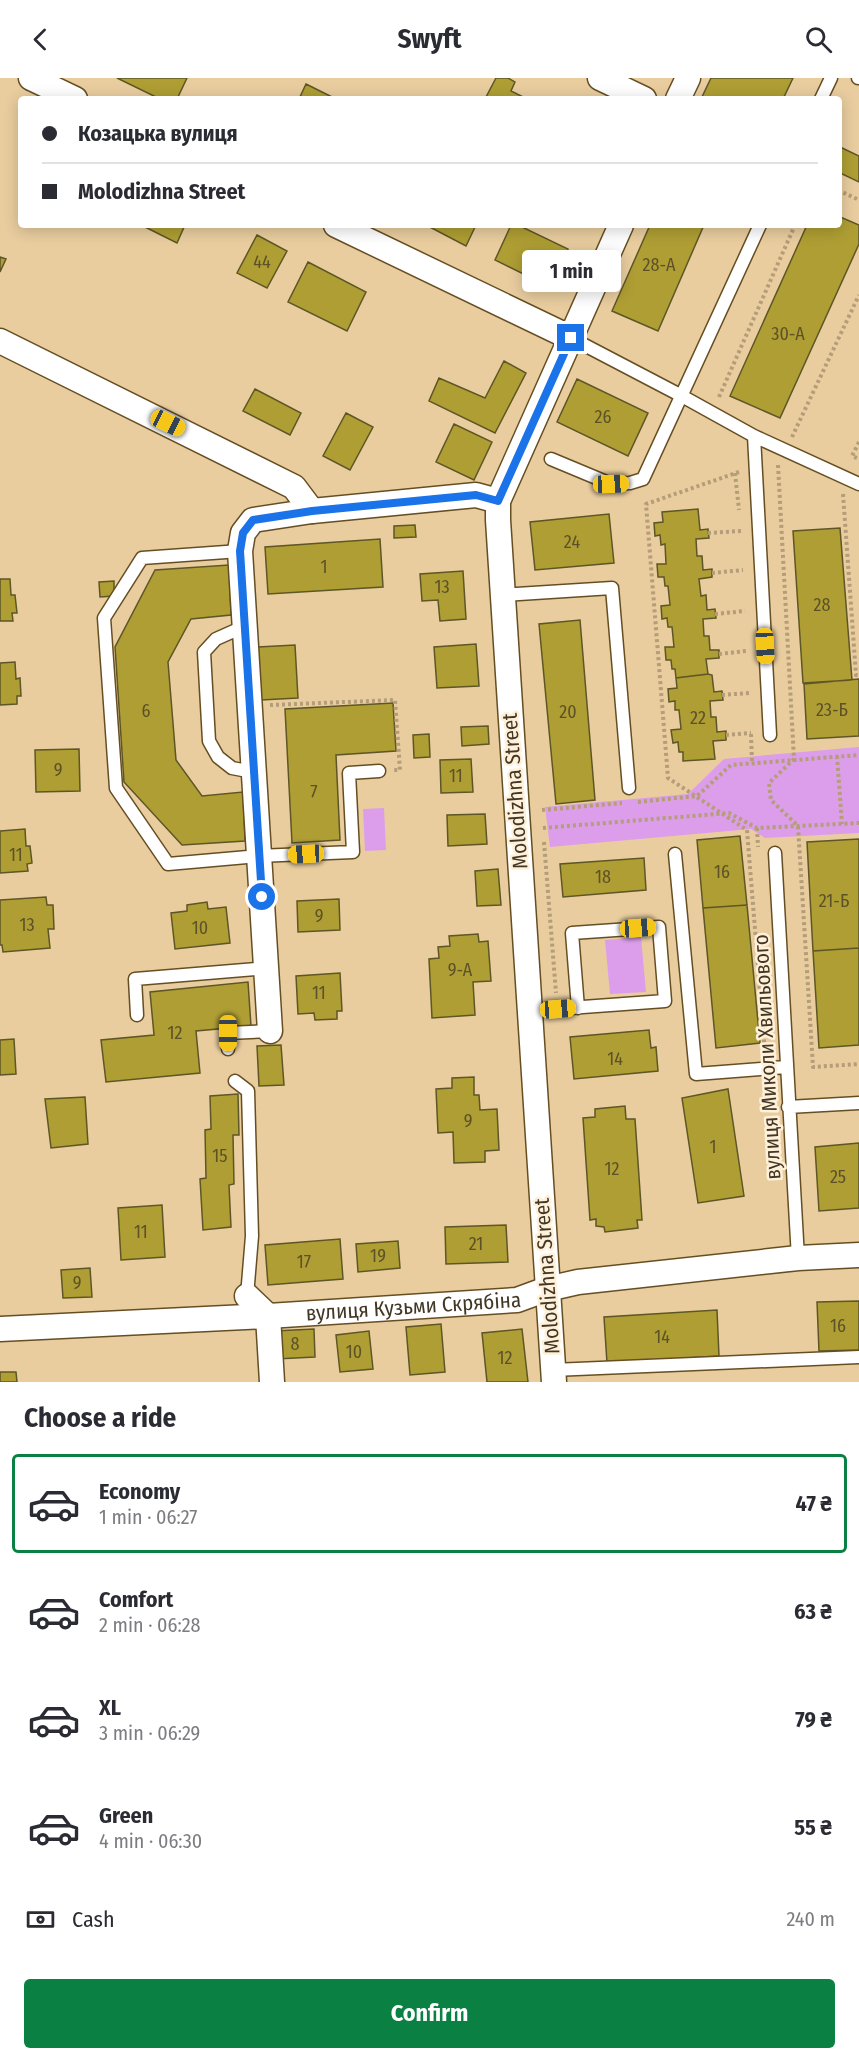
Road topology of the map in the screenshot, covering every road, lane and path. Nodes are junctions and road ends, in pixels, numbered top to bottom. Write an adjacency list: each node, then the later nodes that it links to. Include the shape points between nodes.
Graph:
1 (32, 78): 5 (street)
2 (600, 78): 6 (street)
3 (688, 78): 7 (street)
4 (831, 78): 8 (lane)
5 (69, 96)
6 (638, 96)
7 (679, 96)
8 (822, 96)
9 (842, 192): 10 (path)
10 (859, 200)
11 (342, 228): 16 (street)
12 (620, 228): 16 (street, Molodizhna Street)
13 (759, 228): 18 (lane)
14 (794, 228): 19 (path)
15 (859, 294): 22 (path)
16 (571, 338): 18 (lane); 30 (street, Molodizhna Street)
17 (0, 341): 31 (street, via 294,487)
18 (680, 395): 19 (lane); 23 (lane, via 643,479 611,484)
19 (712, 412): 20 (lane)
20 (754, 436): 22 (lane); 26 (lane)
21 (859, 442): 24 (path, via 852,456)
22 (786, 450): 25 (path); 28 (lane)
23 (551, 459)
24 (859, 459)
25 (777, 466): 27 (path); 52 (path)
26 (756, 469): 49 (lane); 56 (path, via 646,504 668,778)
27 (788, 470)
28 (859, 484)
29 (842, 490): 43 (path)
30 (498, 501): 31 (street, via 476,495); 37 (street, Molodizhna Street)
31 (312, 511): 34 (street, via 253,520 243,533)
32 (741, 531): 33 (path)
33 (708, 533)
34 (240, 551): 40 (street); 67 (lane, via 142,558 104,618 116,788 168,864)
35 (743, 570): 36 (path)
36 (712, 573)
37 (502, 595): 55 (lane, via 612,588); 70 (street, Molodizhna Street)
38 (745, 612): 39 (path)
39 (716, 614)
40 (243, 627): 46 (street); 54 (lane, via 216,639 204,652 208,741 218,757 232,768)
41 (746, 651): 42 (path)
42 (719, 654)
43 (859, 675)
44 (749, 693): 45 (path)
45 (722, 695)
46 (248, 706): 53 (path, via 395,699 400,770); 54 (street)
47 (751, 733): 48 (path)
48 (726, 735)
49 (770, 735)
50 (859, 754): 51 (path)
51 (837, 756): 52 (path); 62 (path)
52 (794, 759): 56 (path, via 731,765); 63 (path, via 769,783 771,800)
53 (379, 771): 67 (lane, via 350,773 353,852)
54 (253, 772): 67 (street)
55 (628, 788)
56 (697, 796): 57 (path); 60 (path)
57 (637, 802)
58 (625, 803): 59 (path)
59 (542, 810)
60 (721, 813): 63 (path, via 729,813 757,828); 64 (path); 74 (path, via 747,830)
61 (859, 823): 62 (path)
62 (842, 824): 63 (path)
63 (798, 826): 75 (path, via 813,1067)
64 (543, 828)
65 (775, 853): 76 (lane, вулиця Миколи Хвильового)
66 (675, 854): 76 (lane, via 696,1074)
67 (258, 856): 68 (street)
68 (267, 968): 71 (lane, via 135,979); 72 (street)
69 (578, 1008): 69 (lane, via 665,1001 659,927 572,933); 70 (lane)
70 (528, 1011): 82 (street, Molodizhna Street)
71 (137, 1015)
72 (270, 1031): 73 (lane, via 228,1033)
73 (228, 1049)
74 (765, 1053)
75 (859, 1064)
76 (786, 1067): 79 (lane, вулиця Миколи Хвильового)
77 (235, 1081): 83 (lane, via 248,1091 252,1236)
78 (859, 1103): 79 (lane)
79 (789, 1107): 81 (lane, вулиця Миколи Хвильового)
80 (859, 1255): 81 (street, вулиця Кузьми Скрябіна)
81 (798, 1258): 82 (street, вулиця Кузьми Скрябіна, via 578,1282)
82 (547, 1289): 84 (street, вулиця Кузьми Скрябіна, via 517,1300); 87 (street, Molodizhna Street)
83 (247, 1296): 84 (street)
84 (268, 1316): 85 (street, вулиця Кузьми Скрябіна); 88 (street)
85 (0, 1329)
86 (859, 1357): 87 (lane)
87 (554, 1376)
88 (272, 1382)

